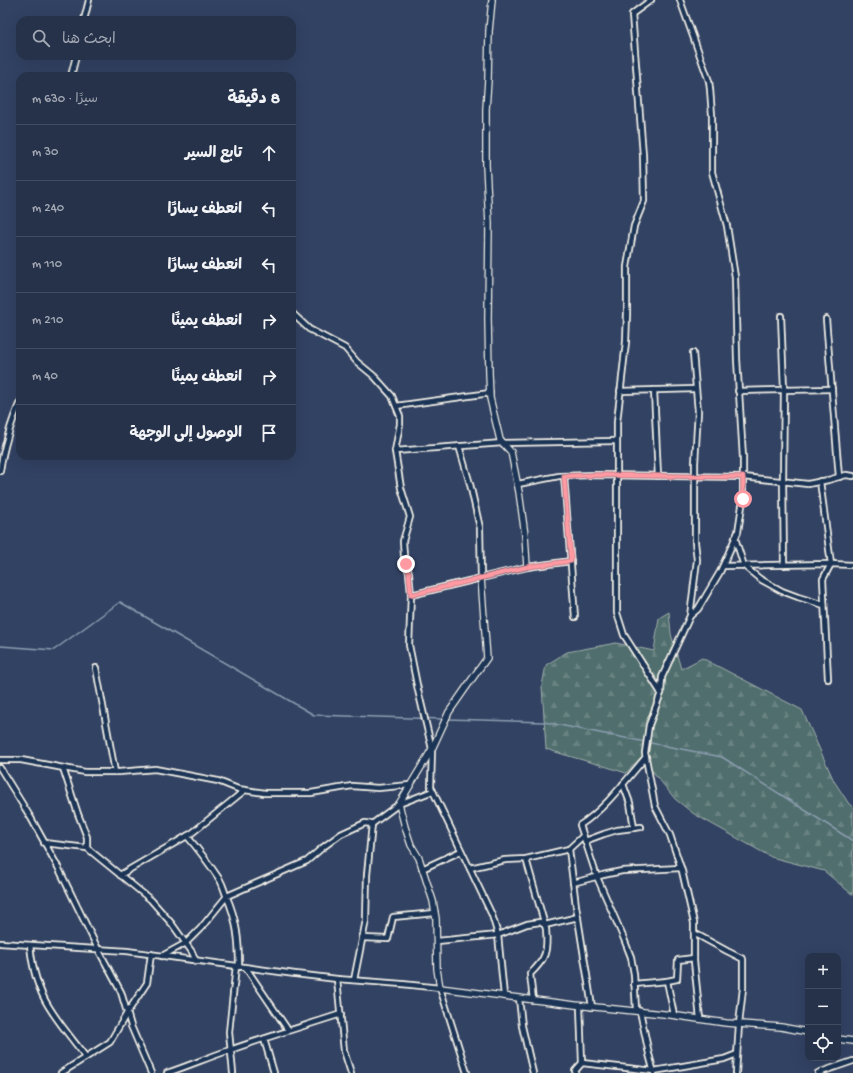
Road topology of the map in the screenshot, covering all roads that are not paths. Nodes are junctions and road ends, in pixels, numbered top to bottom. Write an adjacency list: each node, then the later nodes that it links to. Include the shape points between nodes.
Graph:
1 (88, 0): 5 (street)
2 (492, 0): 18 (street, via 486,109)
3 (651, 0): 16 (street, via 632,14 644,201 634,226 627,267 626,342)
4 (680, 0): 17 (street, via 710,89 712,172 726,226 735,277)
5 (85, 16)
6 (75, 60): 7 (street)
7 (72, 72)
8 (781, 316): 15 (street)
9 (296, 317): 19 (street, via 309,329 345,348 392,396)
10 (826, 319): 12 (street)
11 (693, 353): 14 (street)
12 (832, 389): 15 (street); 32 (street)
13 (654, 390): 14 (street); 16 (street); 28 (street)
14 (696, 390): 30 (street, via 698,411)
15 (784, 390): 17 (street); 33 (street)
16 (620, 391): 21 (street)
17 (738, 391): 31 (street)
18 (490, 393): 19 (street); 22 (street, via 500,440)
19 (396, 406): 24 (street, via 400,424)
20 (16, 410): 25 (street)
21 (616, 441): 22 (street); 27 (street)
22 (503, 443): 23 (street); 35 (street, via 511,452)
23 (459, 446): 24 (street); 44 (street, via 480,528)
24 (395, 451): 45 (street, via 401,488 410,517 403,542)
25 (0, 471)
26 (564, 476): 27 (street); 35 (street); 37 (street)
27 (616, 476): 28 (street); 51 (street, via 617,613 624,635)
28 (658, 476): 30 (street)
29 (853, 476): 32 (street)
30 (695, 477): 31 (street); 47 (street, via 697,560)
31 (743, 477): 33 (street); 36 (street, via 743,499)
32 (839, 477): 34 (street)
33 (783, 481): 34 (street, via 808,484); 39 (street)
34 (820, 481): 38 (street)
35 (518, 484): 43 (street)
36 (735, 538): 41 (street); 42 (street)
37 (571, 561): 43 (street); 48 (street)
38 (831, 564): 39 (street); 40 (street); 46 (street, via 823,579)
39 (784, 565): 42 (street)
40 (853, 565)
41 (723, 566): 42 (street); 47 (street, via 698,609)
42 (744, 566): 46 (street, via 782,591)
43 (527, 567): 44 (street)
44 (481, 578): 45 (street); 52 (street, via 487,658 449,712)
45 (411, 595): 52 (street, via 409,645)
46 (824, 605): 50 (street)
47 (690, 616): 51 (street, via 662,677)
48 (575, 617)
49 (96, 668): 57 (street)
50 (828, 679)
51 (661, 693): 53 (street, via 649,725)
52 (432, 749): 59 (street); 61 (street)
53 (646, 757): 58 (street); 75 (street, via 655,806 670,835)
54 (0, 760): 56 (street, via 21,760)
55 (0, 768): 69 (street)
56 (63, 768): 57 (street, via 85,772); 70 (street, via 87,837)
57 (115, 772): 60 (street, via 155,769 218,781)
58 (623, 784): 65 (street, via 630,802); 67 (street, via 580,825)
59 (410, 785): 60 (street, via 378,788 352,786 311,793 265,793); 62 (street)
60 (245, 790): 66 (street)
61 (433, 791): 62 (street); 72 (street)
62 (399, 804): 63 (street); 76 (street, via 411,845 419,858)
63 (372, 824): 80 (street, via 365,823 341,834 302,864); 86 (street, via 366,920)
64 (641, 827): 65 (street)
65 (634, 828): 68 (street, via 610,832)
66 (187, 836): 77 (street); 80 (street, via 206,859)
67 (583, 836): 68 (street); 71 (street)
68 (585, 841): 78 (street)
69 (44, 843): 70 (street); 91 (street)
70 (87, 848): 77 (street)
71 (569, 849): 73 (street); 79 (street)
72 (461, 851): 74 (street); 76 (street)
73 (526, 858): 74 (street); 83 (street)
74 (470, 868): 85 (street, via 492,915)
75 (681, 868): 78 (street, via 622,871); 84 (street)
76 (422, 870): 81 (street)
77 (120, 875): 89 (street, via 151,900)
78 (597, 877): 79 (street); 101 (street, via 631,957)
79 (573, 883): 82 (street)
80 (227, 896): 89 (street); 96 (street, via 236,923 239,944)
81 (435, 913): 86 (street, via 393,917 388,939); 87 (street)
82 (578, 917): 83 (street); 107 (street)
83 (545, 925): 85 (street, via 540,922 527,924); 105 (street, via 547,939 544,957 530,974)
84 (694, 933): 94 (street); 113 (street, via 743,959)
85 (498, 935): 87 (street); 103 (street)
86 (362, 938): 99 (street)
87 (436, 940): 102 (street)
88 (0, 943): 90 (street)
89 (186, 943): 93 (street); 95 (street)
90 (30, 945): 91 (street); 121 (street, via 38,986 48,1006)
91 (98, 949): 92 (street); 109 (street, via 121,992)
92 (150, 954): 93 (street); 109 (street, via 146,983)
93 (162, 956): 95 (street)
94 (694, 958): 100 (street, via 678,960 677,979); 112 (street)
95 (196, 961): 96 (street)
96 (238, 966): 97 (street); 119 (street, via 229,1032)
97 (246, 968): 98 (street); 114 (street)
98 (337, 979): 99 (street); 110 (street)
99 (354, 980): 102 (street)
100 (667, 981): 101 (street); 111 (street)
101 (634, 984): 108 (street, via 636,1010)
102 (440, 988): 103 (street); 131 (street)
103 (504, 996): 104 (street)
104 (519, 998): 105 (street); 132 (street, via 522,1026)
105 (533, 1000): 106 (street)
106 (580, 1006): 107 (street); 123 (street)
107 (592, 1007): 108 (street)
108 (640, 1012): 111 (street); 124 (street)
109 (127, 1013): 121 (street, via 110,1042); 126 (street)
110 (341, 1014): 114 (street); 130 (street, via 344,1051)
111 (674, 1015): 112 (street)
112 (700, 1019): 113 (street)
113 (739, 1024): 115 (street); 120 (street)
114 (288, 1030): 116 (street)
115 (805, 1031)
116 (264, 1039): 119 (street); 129 (street)
117 (841, 1039): 118 (street)
118 (853, 1041)
119 (231, 1049): 127 (street); 128 (street)
120 (737, 1054): 124 (street); 134 (street)
121 (86, 1057): 125 (street)
122 (853, 1061): 135 (street)
123 (582, 1063): 124 (street); 133 (street)
124 (654, 1072)
125 (61, 1073)
126 (151, 1073)
127 (167, 1073)
128 (233, 1073)
129 (274, 1073)
130 (351, 1073)
131 (467, 1073)
132 (533, 1073)
133 (576, 1073)
134 (736, 1073)
135 (818, 1073)

